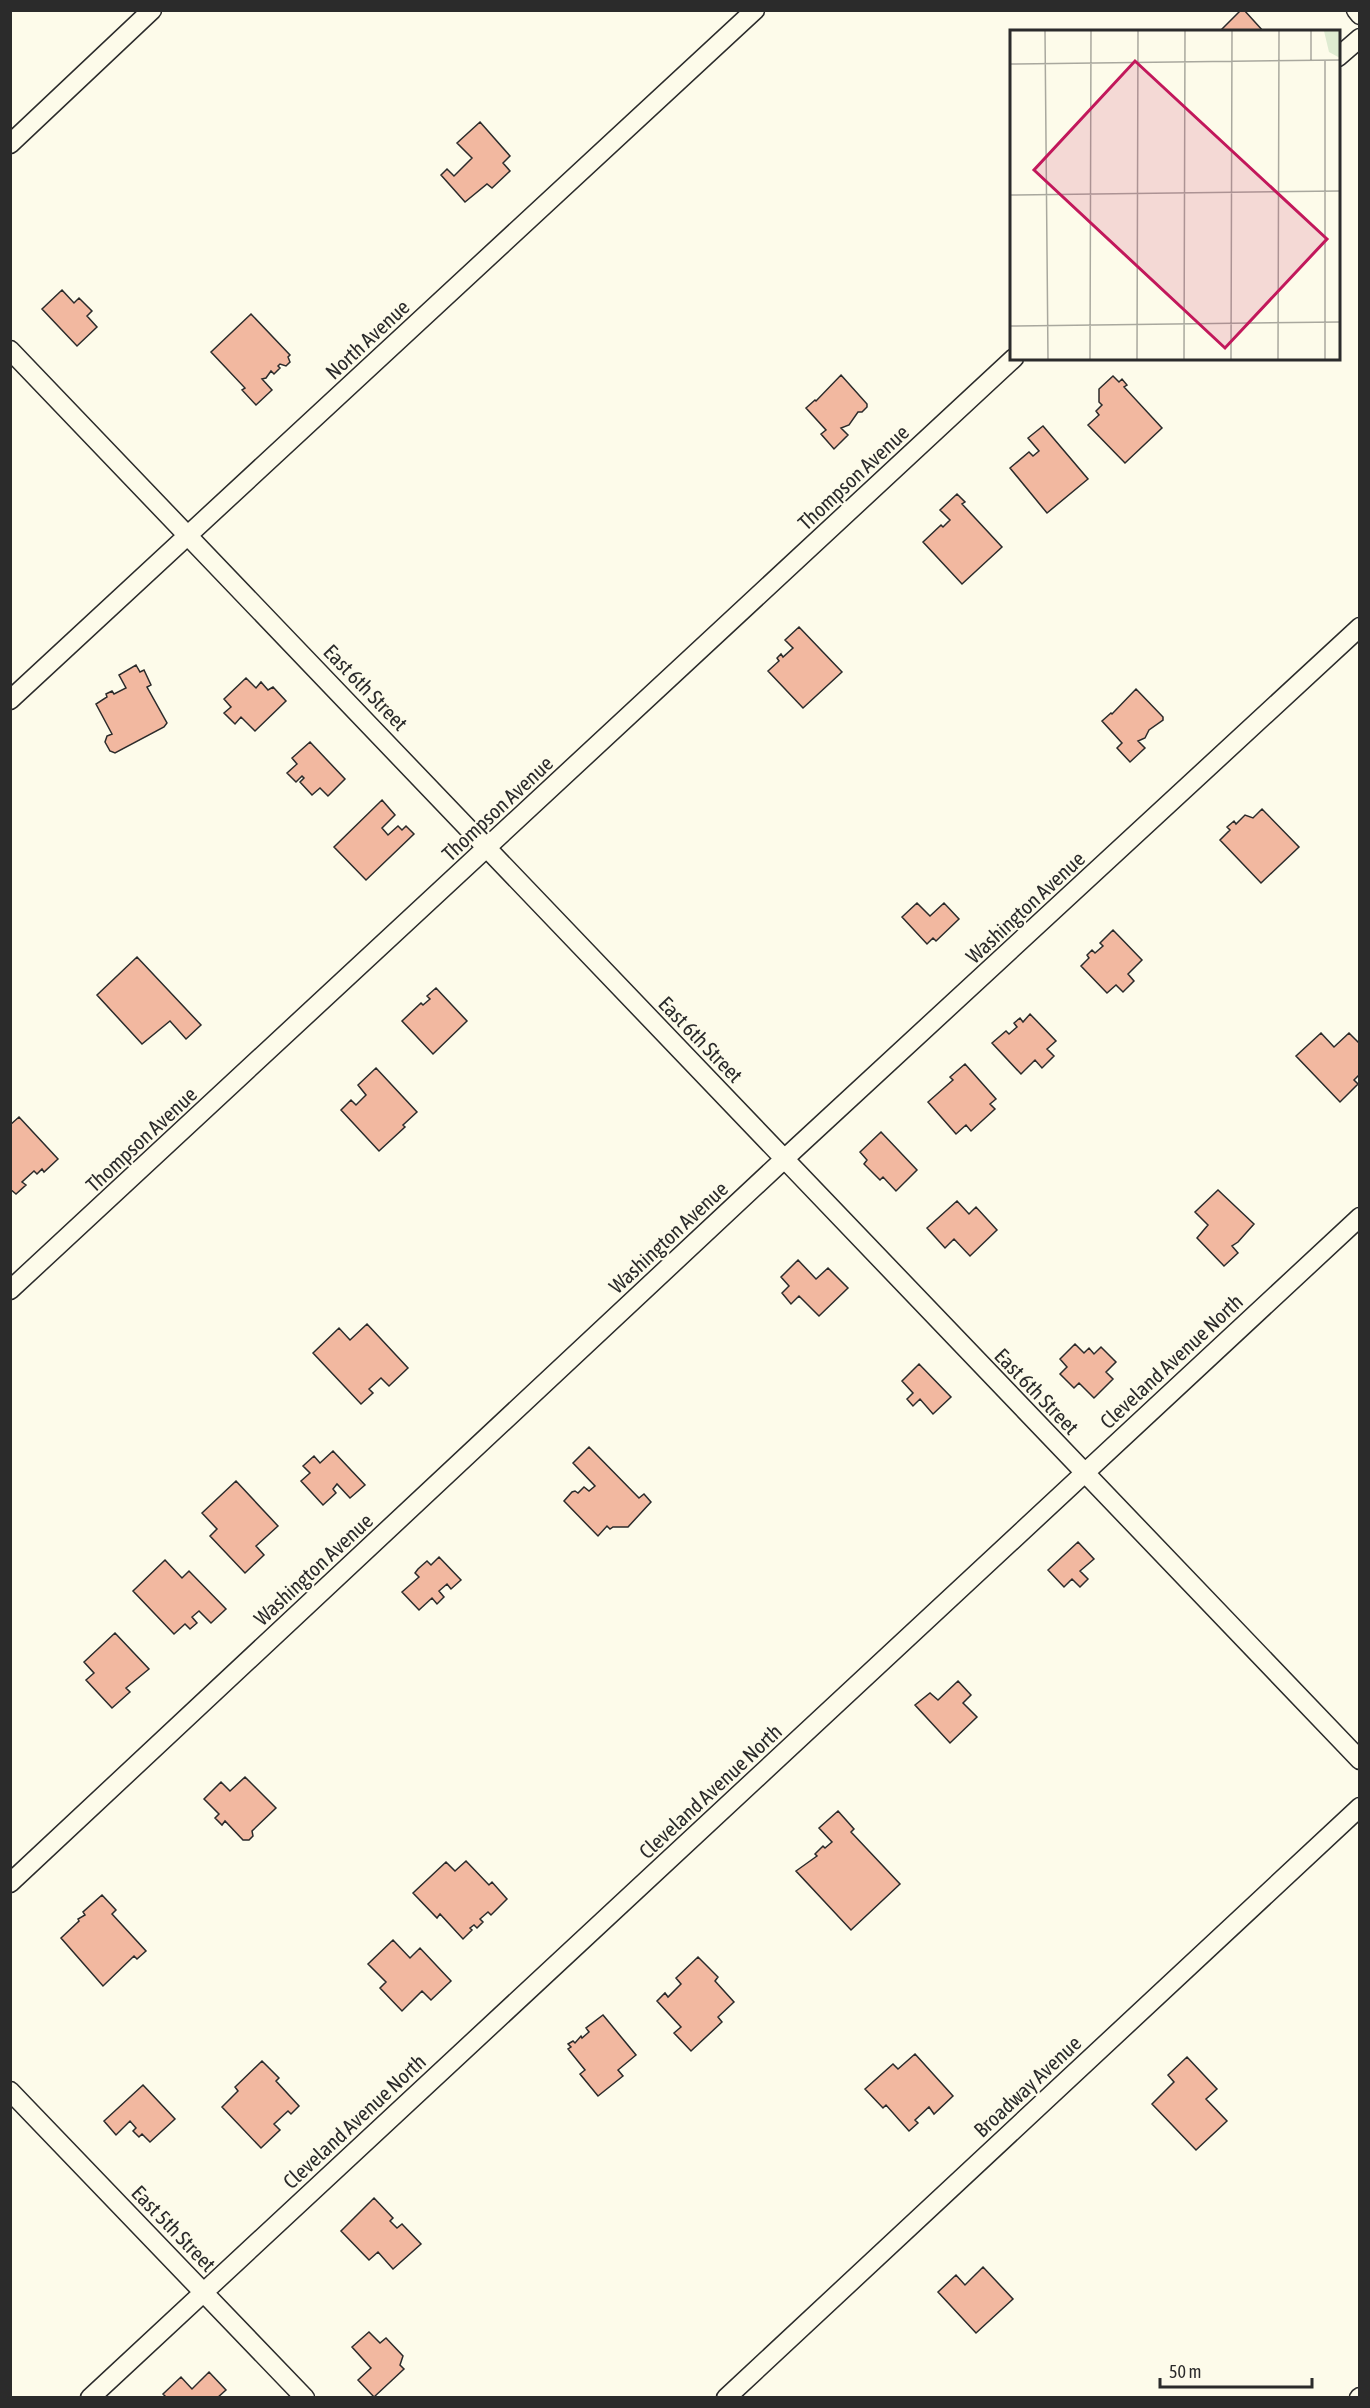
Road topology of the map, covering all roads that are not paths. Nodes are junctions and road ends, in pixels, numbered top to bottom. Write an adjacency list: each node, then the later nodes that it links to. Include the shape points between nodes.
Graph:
1 (152, 10): 7 (street)
2 (755, 10): 10 (street, North Avenue)
3 (1356, 10): 4 (street)
4 (1359, 15)
5 (1359, 38): 6 (street)
6 (1340, 55)
7 (10, 144)
8 (10, 350): 10 (street, East 6th Street)
9 (1012, 360): 13 (street, Thompson Avenue)
10 (188, 535): 12 (street, North Avenue); 13 (street, East 6th Street)
11 (1359, 627): 14 (street, Washington Avenue)
12 (10, 700)
13 (487, 847): 14 (street, East 6th Street); 16 (street, Thompson Avenue)
14 (784, 1159): 17 (street, East 6th Street); 20 (street, Washington Avenue)
15 (1359, 1216): 17 (street, Cleveland Avenue North)
16 (10, 1290)
17 (1084, 1473): 18 (street, East 6th Street); 22 (street, Cleveland Avenue North)
18 (1359, 1760)
19 (1359, 1807): 25 (street, Broadway Avenue)
20 (10, 1883)
21 (10, 2091): 22 (street, East 5th Street)
22 (204, 2292): 23 (street, Cleveland Avenue North); 24 (street, East 5th Street)
23 (90, 2397)
24 (305, 2397)
25 (726, 2397)

